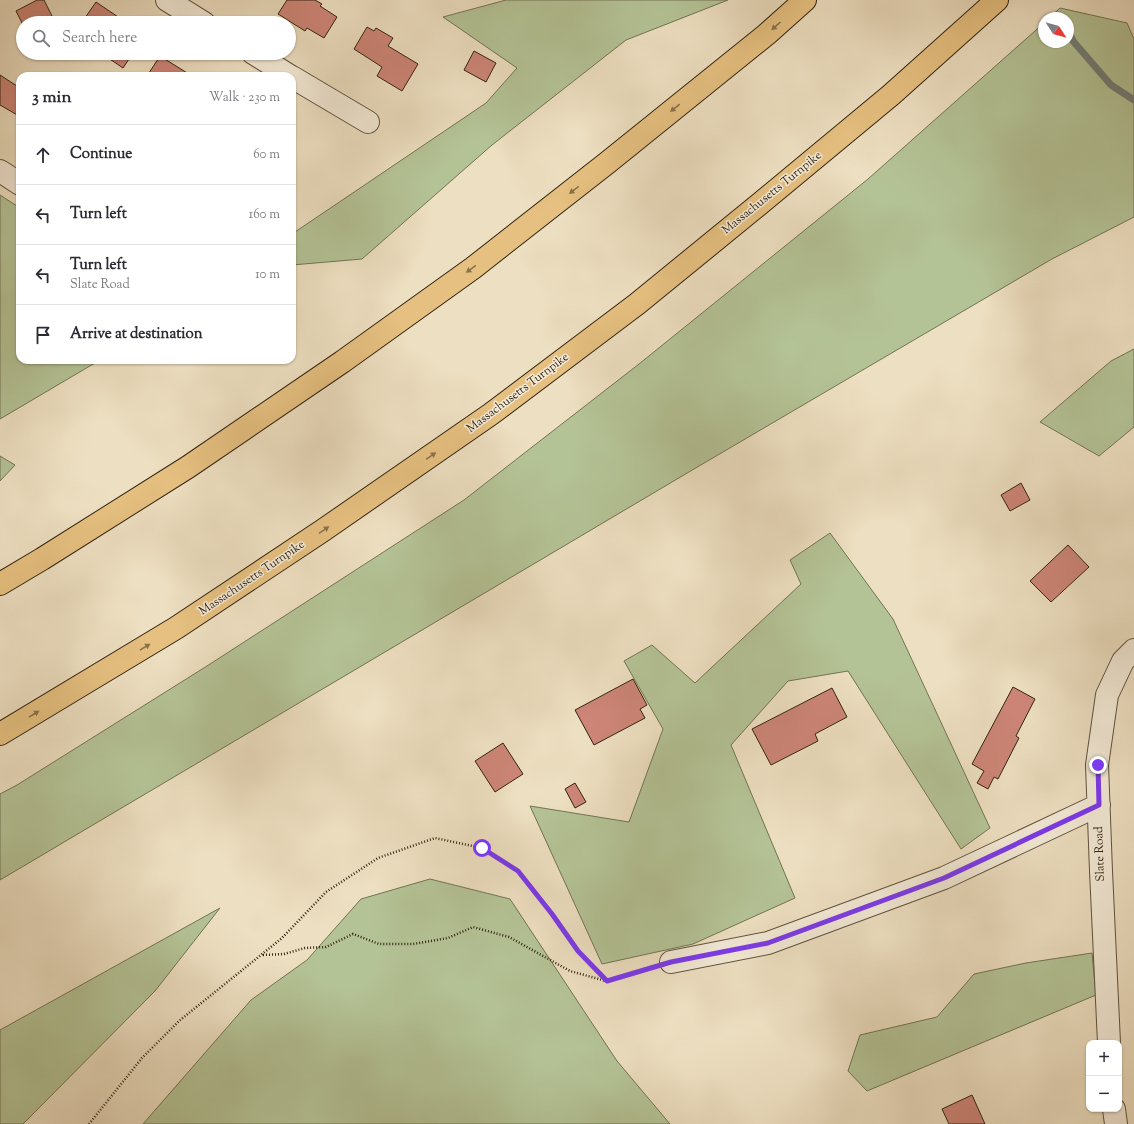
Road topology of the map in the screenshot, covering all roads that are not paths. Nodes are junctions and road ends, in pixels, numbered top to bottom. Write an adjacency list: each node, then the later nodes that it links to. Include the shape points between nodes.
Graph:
1 (167, 0): 4 (street)
2 (805, 0): 11 (highway, one-way to 11, via 767,34 607,163 460,277 342,362 188,467)
3 (997, 0): 13 (highway, Massachusetts Turnpike, one-way to 3, via 176,628 491,414 636,304 762,202 891,95)
4 (193, 16)
5 (264, 60): 6 (street)
6 (283, 72)
7 (296, 80): 8 (street)
8 (368, 122)
9 (0, 171): 10 (street)
10 (16, 181)
11 (0, 584)
12 (1134, 650): 14 (street, Slate Road, via 1124,661 1107,695 1098,765)
13 (0, 734)
14 (1099, 805): 15 (street, via 944,878 768,943); 16 (street, Slate Road)
15 (671, 962)
16 (1108, 1040)
17 (1114, 1112): 18 (street)
18 (1116, 1124)

